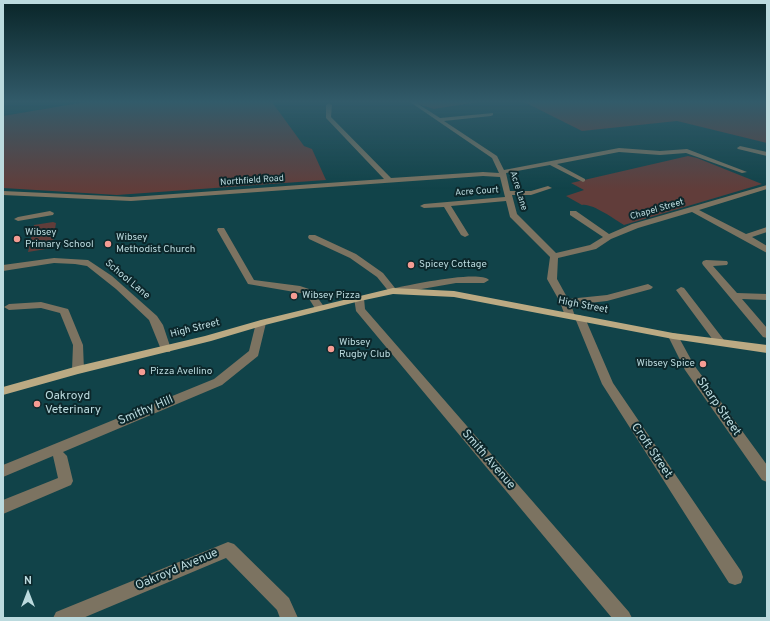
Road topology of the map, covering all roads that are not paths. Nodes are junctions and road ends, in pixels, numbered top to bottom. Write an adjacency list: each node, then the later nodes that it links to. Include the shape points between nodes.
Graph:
1 (342, 131): 10 (street)
2 (456, 131): 9 (street, Acre Lane, via 495,157)
3 (701, 147): 5 (street)
4 (740, 148): 6 (street)
5 (687, 151): 7 (street, Northfield Road, via 608,151); 8 (street)
6 (767, 154)
7 (553, 164): 9 (street, Northfield Road); 11 (street)
8 (744, 172)
9 (502, 173): 10 (street, Northfield Road); 15 (street, Acre Lane)
10 (389, 180): 18 (street, Northfield Road, via 131,199)
11 (583, 180)
12 (767, 187): 19 (street, Chapel Street)
13 (548, 188): 15 (street, Acre Court)
14 (3, 193): 18 (street, Northfield Road)
15 (508, 196): 16 (street, Acre Court); 29 (street, Acre Lane, via 513,215)
16 (446, 204): 17 (street, Acre Court); 24 (street, Acre Court)
17 (424, 206)
18 (52, 208): 21 (street)
19 (694, 210): 25 (street, Chapel Street); 27 (street)
20 (573, 213): 25 (street)
21 (18, 218)
22 (221, 230): 41 (street, via 251,282 309,292)
23 (767, 230): 27 (street)
24 (465, 235)
25 (608, 236): 29 (street, Chapel Street, via 593,247)
26 (312, 237): 35 (street, via 353,256 380,274)
27 (746, 237): 28 (street)
28 (767, 250)
29 (554, 256): 39 (street, via 552,279)
30 (724, 263): 36 (street, via 706,263)
31 (3, 268): 47 (street, School Lane, via 63,260 87,263 106,276 154,318)
32 (484, 280): 35 (street, High Street, via 456,280)
33 (648, 287): 39 (street, via 587,302)
34 (681, 290): 46 (street)
35 (393, 291): 38 (main road, High Street); 42 (main road, High Street, via 454,294)
36 (735, 296): 37 (street); 44 (street)
37 (767, 297)
38 (358, 298): 41 (main road, High Street); 58 (street, Smith Avenue, via 360,309)
39 (564, 302): 42 (street)
40 (9, 307): 49 (street, via 41,305 64,311 78,345)
41 (320, 308): 43 (main road, High Street)
42 (575, 317): 45 (main road, High Street); 55 (street, Croft Street, via 608,384)
43 (261, 323): 47 (main road, High Street); 52 (street, Smithy Hill, via 254,353 218,382)
44 (767, 335)
45 (673, 336): 46 (main road, High Street); 53 (street, Sharp Street, via 690,367)
46 (720, 342): 48 (main road, High Street)
47 (166, 349): 49 (main road, High Street)
48 (767, 349)
49 (78, 370): 50 (main road, High Street)
50 (3, 391)
51 (60, 456): 54 (street, via 66,481)
52 (3, 471)
53 (767, 476)
54 (3, 507)
55 (735, 576)
56 (62, 618): 57 (street, Oakroyd Avenue, via 228,549 283,604)
57 (289, 618)
58 (623, 618)

